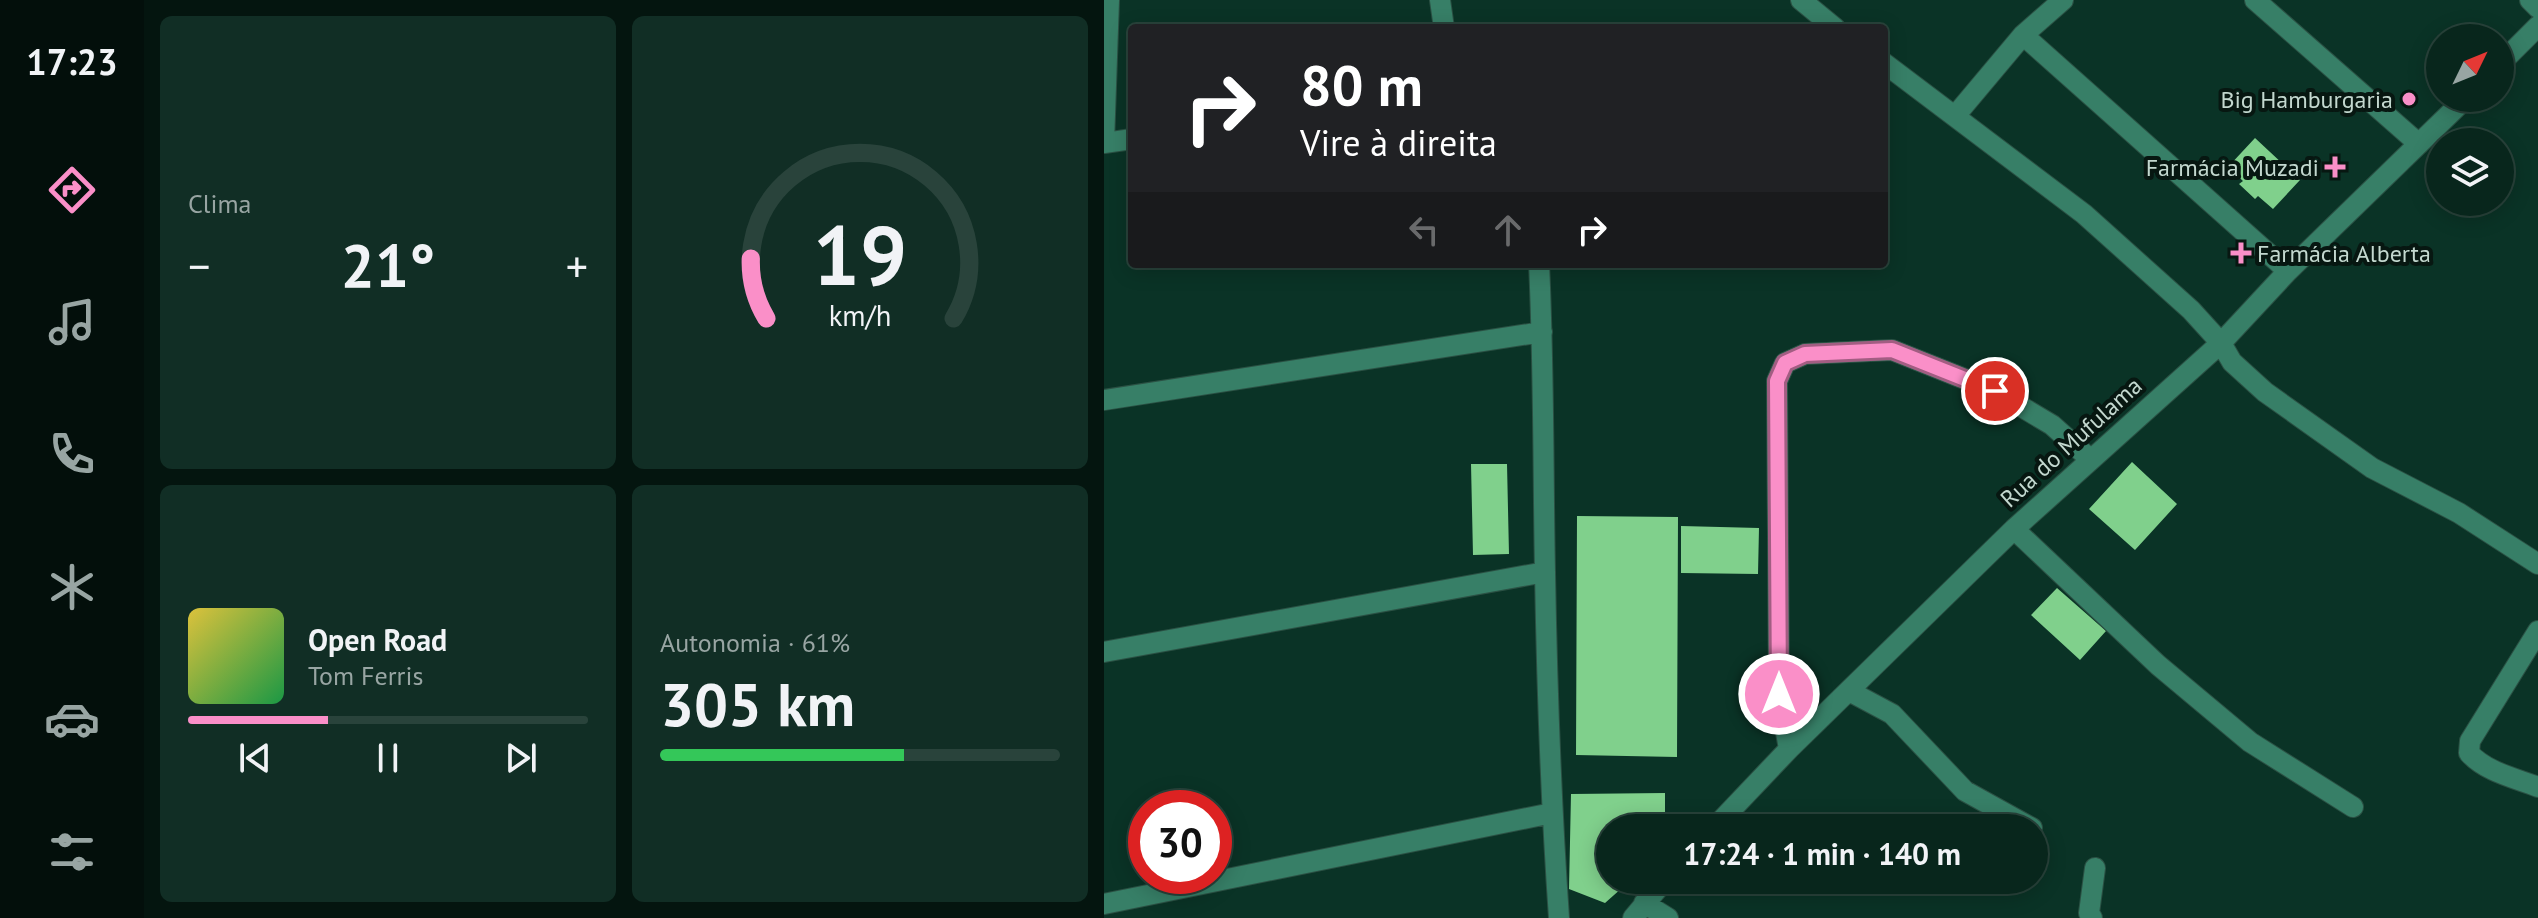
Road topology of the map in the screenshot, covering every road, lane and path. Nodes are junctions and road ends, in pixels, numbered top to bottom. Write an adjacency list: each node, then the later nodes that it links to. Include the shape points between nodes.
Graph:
1 (1109, 0): 17 (street)
2 (1801, 0): 9 (street)
3 (2063, 0): 11 (street)
4 (2255, 0): 18 (street)
5 (2530, 0): 7 (street)
6 (1442, 1): 8 (street)
7 (2538, 8)
8 (1444, 24)
9 (1830, 24)
10 (2538, 26): 12 (street)
11 (2023, 35): 15 (street); 20 (street)
12 (2514, 50)
13 (1888, 66): 15 (street)
14 (2452, 112): 18 (street, Rua do Mufulama)
15 (1955, 116): 22 (street, via 2084,214)
16 (1128, 140): 17 (street)
17 (1104, 143)
18 (2419, 144): 20 (street, Rua do Mufulama)
19 (1539, 268): 21 (street)
20 (2288, 271): 22 (street, Rua do Mufulama)
21 (1542, 332): 23 (street); 27 (street)
22 (2221, 343): 24 (street, Rua do Mufulama); 26 (street, via 2232,362 2265,392 2372,468 2459,513)
23 (1104, 400)
24 (2090, 459): 25 (street, Rua do Mufulama); 31 (street, via 2052,425 1995,391 1892,350 1805,354 1785,363 1777,381 1779,694)
25 (2014, 529): 30 (street, Rua do Mufulama); 33 (street, via 2158,665 2250,742)
26 (2538, 564)
27 (1545, 572): 29 (street); 34 (street)
28 (2538, 631): 32 (street, via 2470,741 2469,753 2493,770)
29 (1104, 652)
30 (1849, 691): 31 (street, Rua do Mufulama); 36 (street, via 1892,714 1965,791)
31 (1789, 749): 35 (street, Rua do Mufulama)
32 (2538, 787)
33 (2353, 807)
34 (1552, 813): 39 (street); 41 (street)
35 (1727, 814)
36 (2007, 814)
37 (2095, 868): 43 (street)
38 (1652, 894): 40 (street)
39 (1104, 904)
40 (1638, 910): 42 (street)
41 (1559, 918)
42 (1668, 918)
43 (2092, 918)

